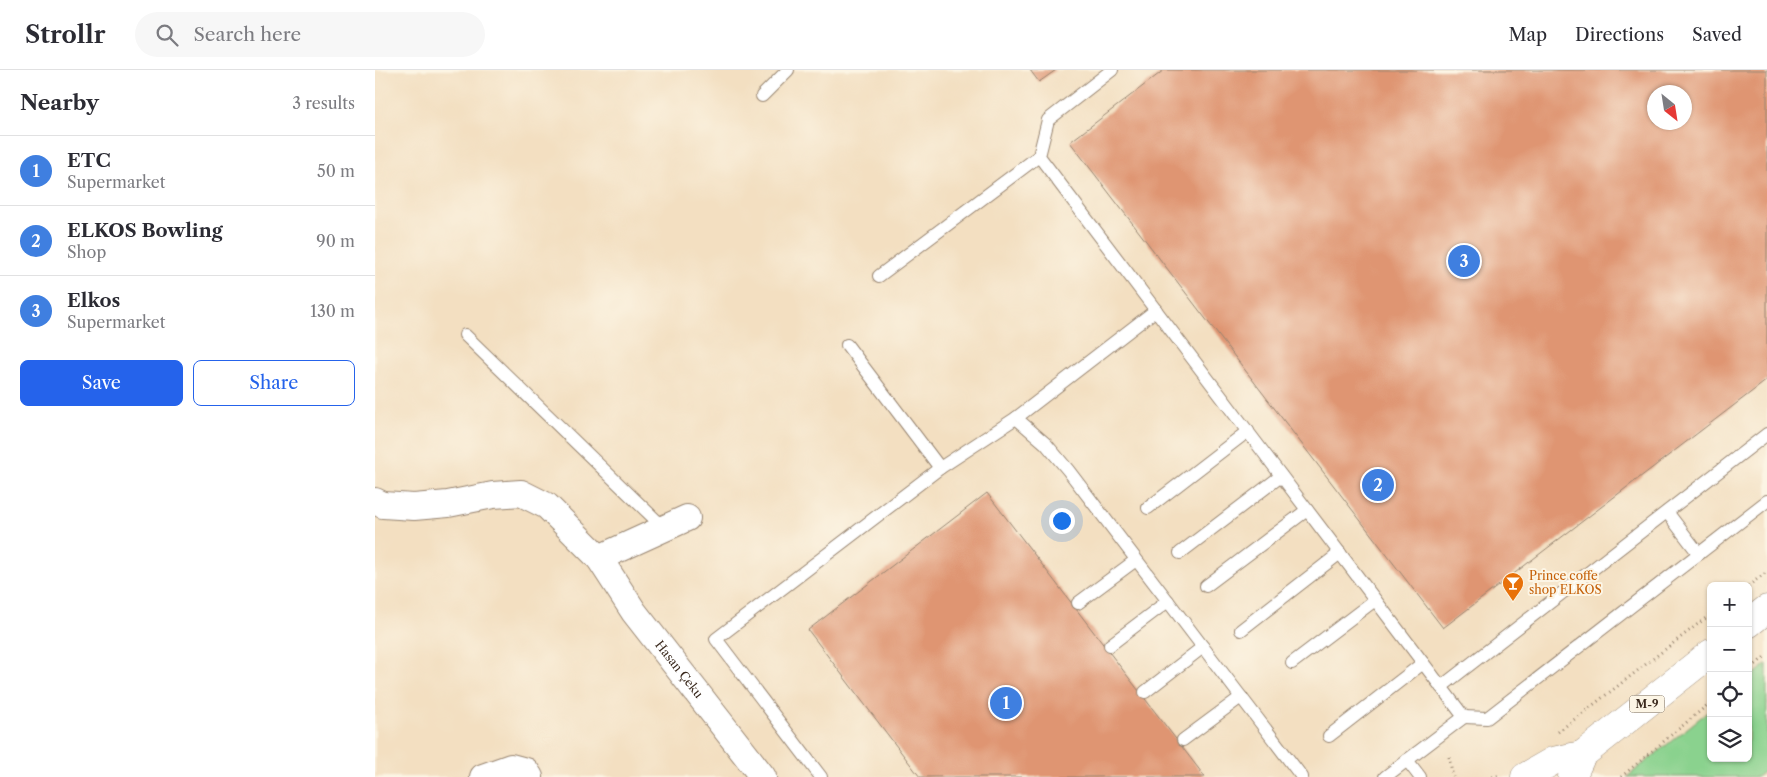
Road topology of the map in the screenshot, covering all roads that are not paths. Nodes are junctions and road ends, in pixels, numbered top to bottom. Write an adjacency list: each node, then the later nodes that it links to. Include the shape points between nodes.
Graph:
1 (788, 70): 3 (lane)
2 (1113, 70): 4 (lane, via 1048,120)
3 (762, 96)
4 (1039, 156): 5 (lane); 6 (lane)
5 (879, 276)
6 (1156, 310): 9 (lane); 10 (lane)
7 (465, 335): 19 (lane)
8 (847, 345): 12 (lane)
9 (1016, 418): 12 (lane); 24 (lane, via 1046,444)
10 (1248, 432): 13 (lane); 16 (lane)
11 (1767, 434): 18 (lane)
12 (940, 468): 49 (lane, via 716,639)
13 (1281, 476): 17 (lane); 20 (lane)
14 (375, 501): 23 (street, Hasan Çeku, via 383,505 414,507 521,493 547,506)
15 (1767, 501): 22 (lane)
16 (1148, 508)
17 (1307, 510): 21 (lane); 25 (lane)
18 (1667, 512): 22 (lane); 37 (lane)
19 (675, 523): 23 (street)
20 (1180, 553)
21 (1340, 553): 26 (lane); 31 (lane)
22 (1699, 554): 40 (lane, via 1487,718)
23 (599, 558): 48 (street, Hasan Çeku, via 634,612)
24 (1136, 560): 27 (lane); 28 (lane)
25 (1206, 586)
26 (1375, 600): 35 (lane); 36 (lane)
27 (1168, 601): 32 (lane); 33 (lane)
28 (1079, 603)
29 (1767, 609): 30 (main road)
30 (1752, 621)
31 (1241, 630)
32 (1110, 645)
33 (1203, 647): 38 (lane); 39 (lane)
34 (1707, 656): 44 (main road, M-9)
35 (1292, 663)
36 (1423, 663): 37 (lane); 41 (lane)
37 (1441, 687): 40 (lane)
38 (1145, 692)
39 (1241, 697): 42 (lane); 50 (lane)
40 (1464, 717): 43 (lane)
41 (1329, 736)
42 (1183, 740)
43 (1407, 760): 51 (lane); 52 (lane)
44 (1577, 766): 45 (main road, M-9, via 1553,760)
45 (1516, 774)
46 (483, 777): 47 (street, via 511,767 526,771)
47 (530, 777)
48 (763, 777)
49 (821, 777)
50 (1302, 777)
51 (1385, 777)
52 (1420, 777)

